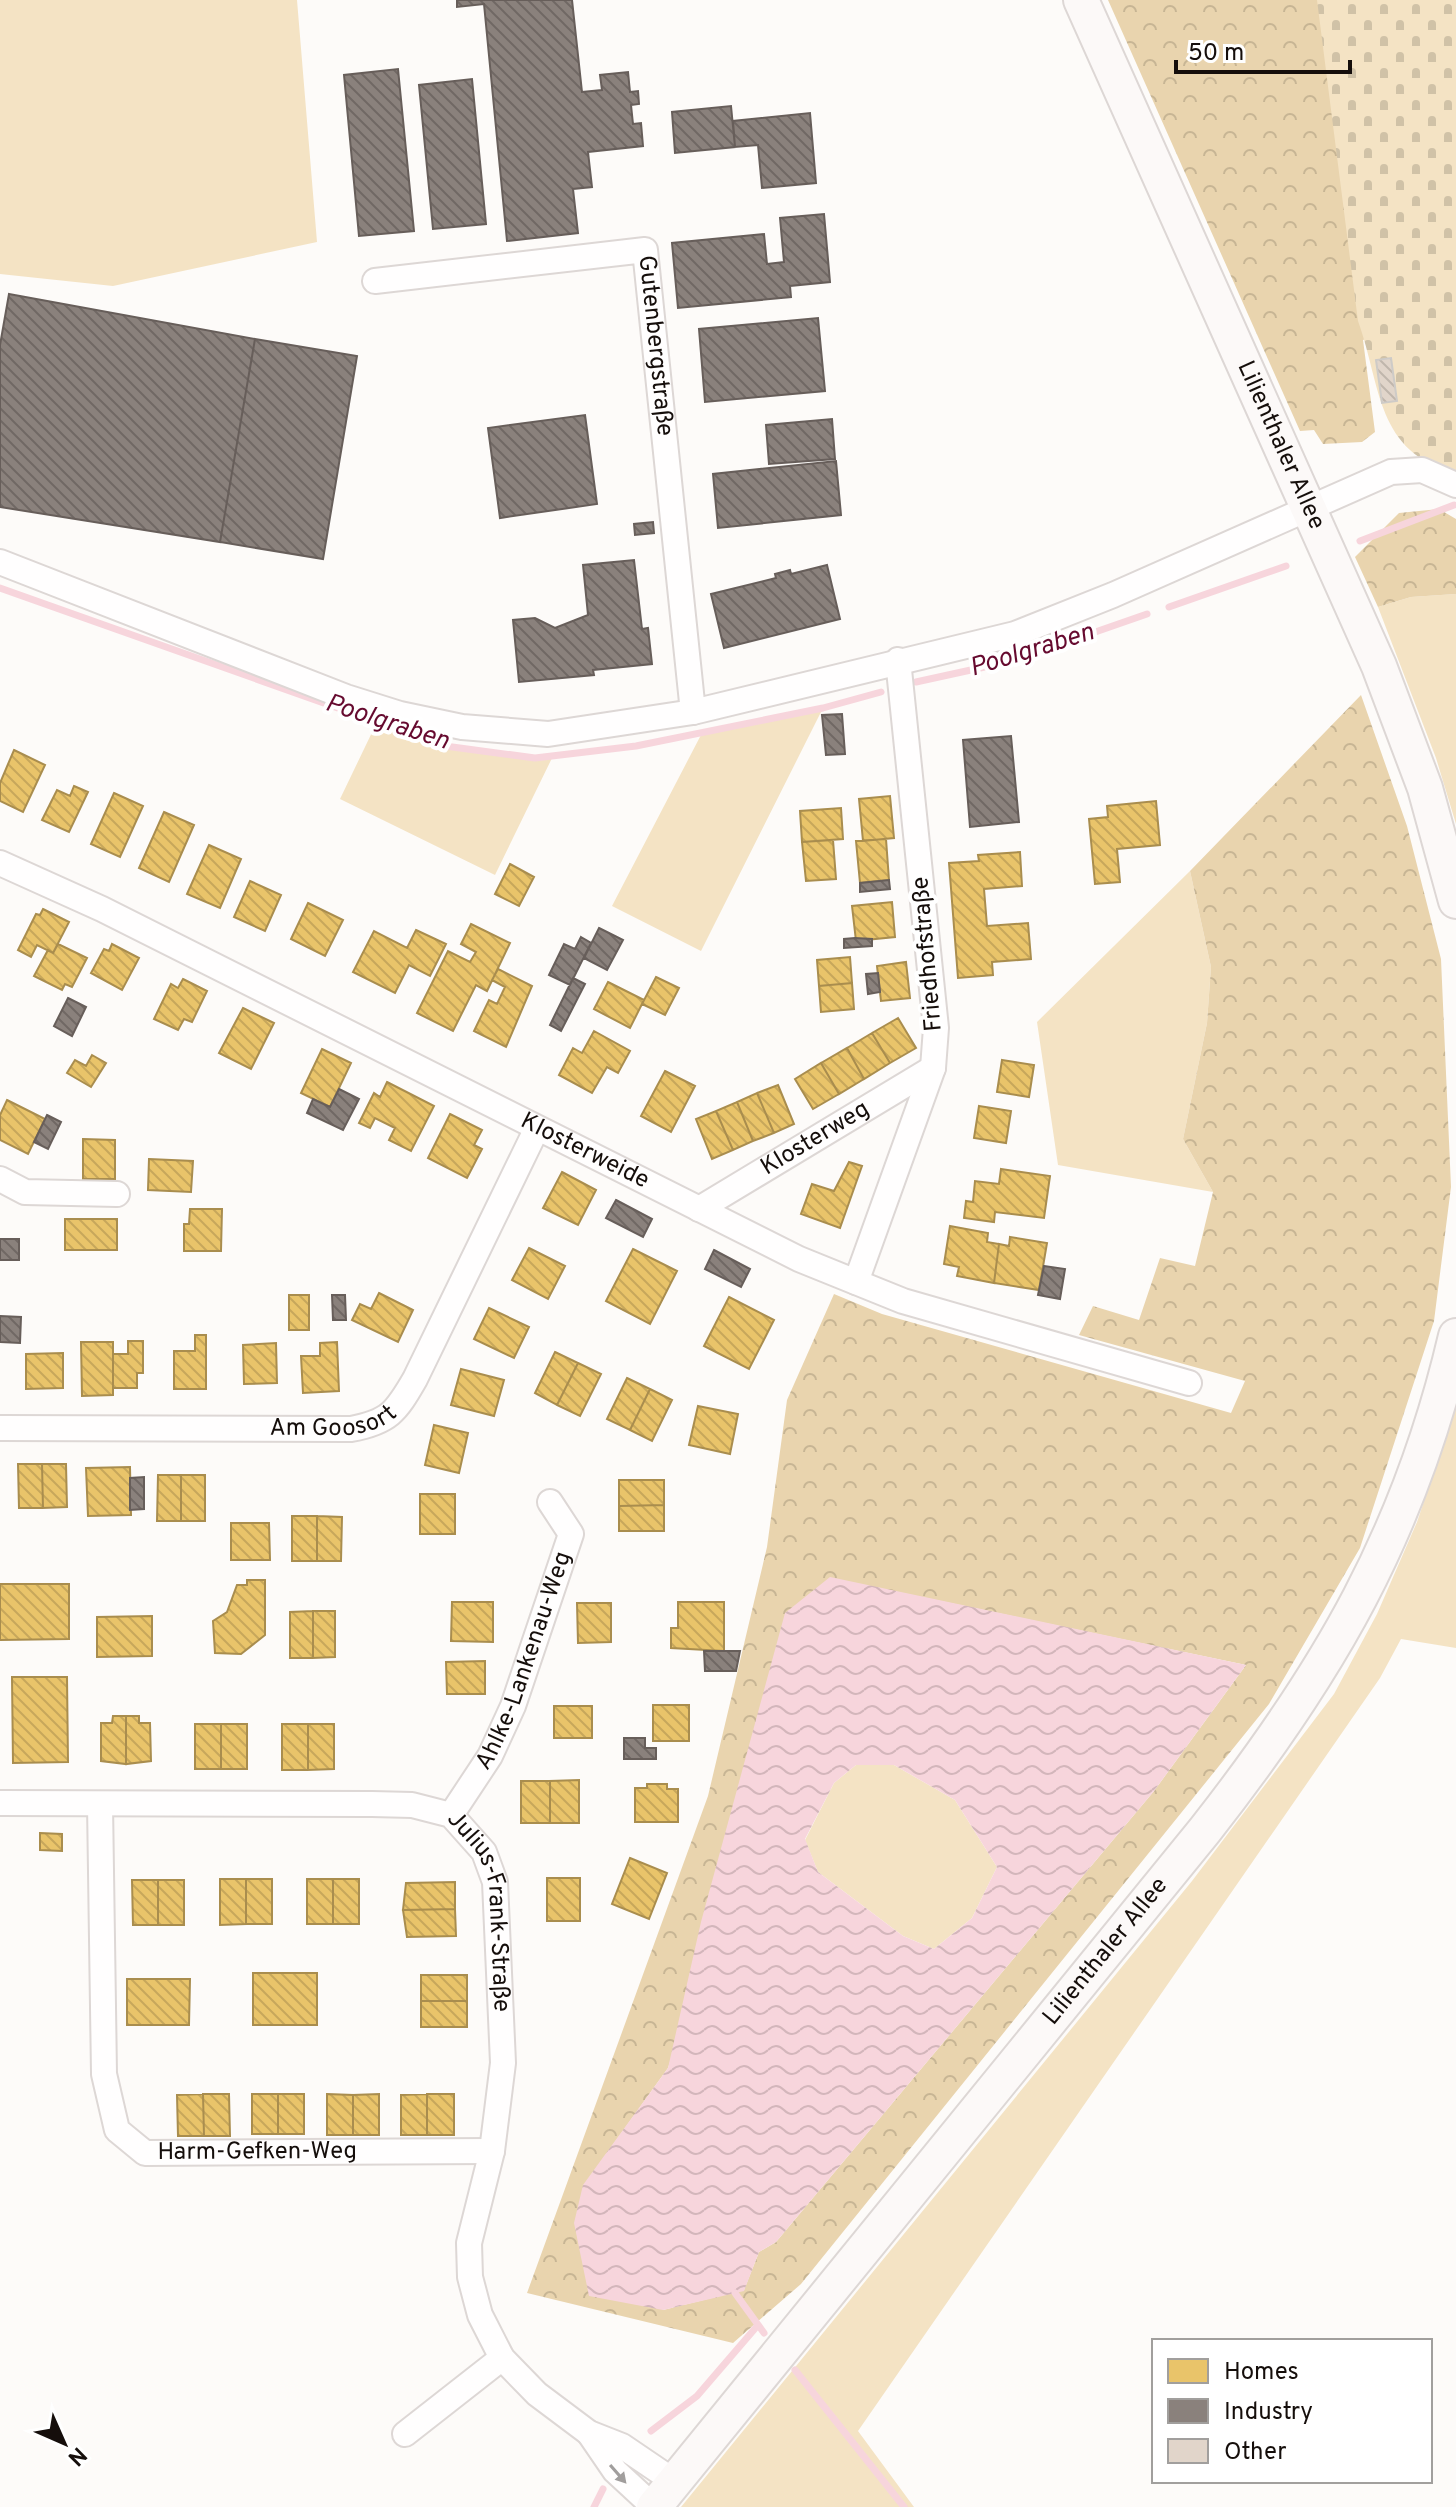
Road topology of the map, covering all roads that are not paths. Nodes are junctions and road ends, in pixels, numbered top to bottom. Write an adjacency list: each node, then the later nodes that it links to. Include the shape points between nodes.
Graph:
1 (1081, 0): 4 (main road, Lilienthaler Allee)
2 (375, 281): 7 (street, Gutenbergstraße, via 645,250)
3 (1456, 485): 4 (street, via 1422,470 1391,472)
4 (1309, 511): 6 (street, via 1015,634); 9 (main road, Lilienthaler Allee, via 1405,729)
5 (0, 562): 7 (street, via 346,697 462,727 548,734)
6 (898, 660): 7 (street); 10 (street, Friedhofstraße, via 935,998)
7 (693, 712)
8 (0, 863): 11 (street, Klosterweide)
9 (1456, 901)
10 (933, 1068): 14 (street, Klosterweg); 15 (street, Friedhofstraße)
11 (537, 1128): 14 (street, Klosterweide); 18 (street, Am Goosort, via 415,1379 399,1407 380,1424 351,1429)
12 (0, 1179): 13 (street, via 25,1192)
13 (117, 1194)
14 (699, 1209): 15 (street, Klosterweide)
15 (856, 1282): 17 (street, Klosterweide, via 903,1301)
16 (1456, 1336): 26 (main road, Lilienthaler Allee, via 1426,1448 1398,1523 1343,1634 1290,1718 1205,1830)
17 (1189, 1383)
18 (0, 1428)
19 (550, 1502): 22 (street, Ahlke-Lankenau-Weg, via 571,1534 513,1706 490,1756)
20 (0, 1803): 21 (street, Julius-Frank-Straße)
21 (100, 1804): 22 (street, Julius-Frank-Straße, via 412,1805); 23 (street, Harm-Gefken-Weg, via 104,2074 117,2130 145,2153)
22 (451, 1815): 23 (street, Julius-Frank-Straße, via 484,1852 495,1882 503,2063)
23 (492, 2151): 24 (street, Julius-Frank-Straße, via 470,2229 468,2256 480,2315)
24 (502, 2358): 25 (street); 26 (street, Julius-Frank-Straße, via 537,2394 589,2433 622,2446)
25 (405, 2434)
26 (661, 2499)

